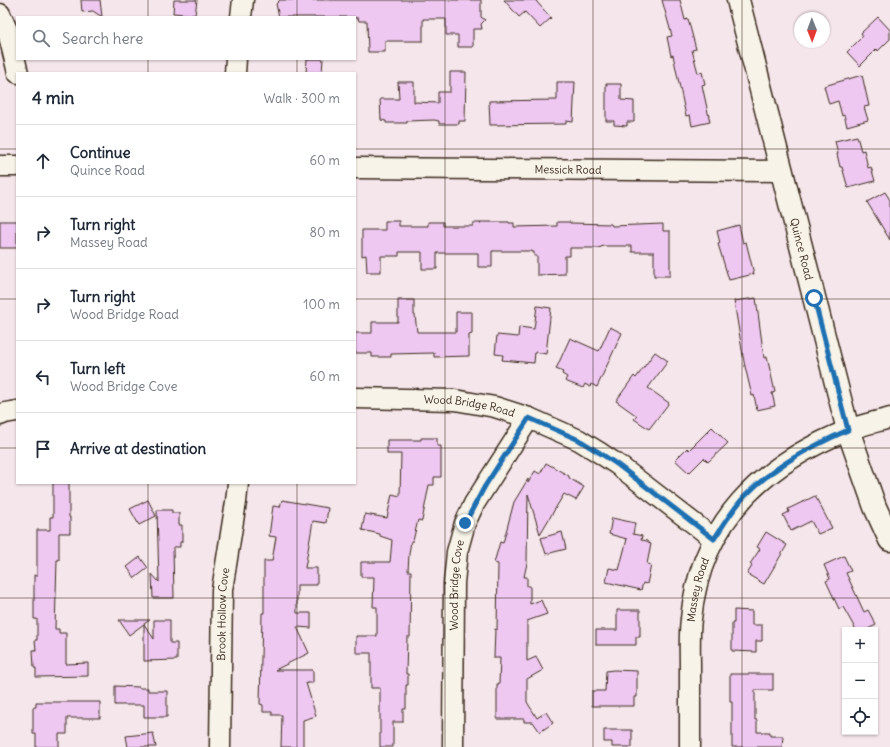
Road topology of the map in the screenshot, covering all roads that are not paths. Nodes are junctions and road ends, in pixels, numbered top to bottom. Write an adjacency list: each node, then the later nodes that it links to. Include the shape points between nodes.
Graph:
1 (243, 0): 4 (street)
2 (738, 0): 11 (main road, Quince Road)
3 (0, 14): 6 (street, via 8,32)
4 (241, 16)
5 (236, 60): 7 (street)
6 (18, 72)
7 (235, 72)
8 (0, 166): 9 (street)
9 (16, 166)
10 (356, 168): 11 (street, Messick Road)
11 (782, 171): 17 (main road, Quince Road)
12 (356, 398): 15 (street, Wood Bridge Road, via 455,400 495,407)
13 (16, 411): 14 (street)
14 (0, 415)
15 (529, 418): 19 (street, Wood Bridge Road, via 579,440 600,453); 22 (street, Wood Bridge Cove, via 474,504 465,523 457,552 454,583)
16 (890, 418): 17 (street, Massey Road)
17 (848, 430): 19 (street, Massey Road, via 816,444 767,476 744,497); 20 (main road, Quince Road, via 875,507)
18 (238, 484): 21 (street, Brook Hollow Cove, via 222,590)
19 (714, 539): 23 (street, Massey Road, via 697,584 691,620)
20 (890, 540)
21 (220, 747)
22 (453, 747)
23 (690, 747)

